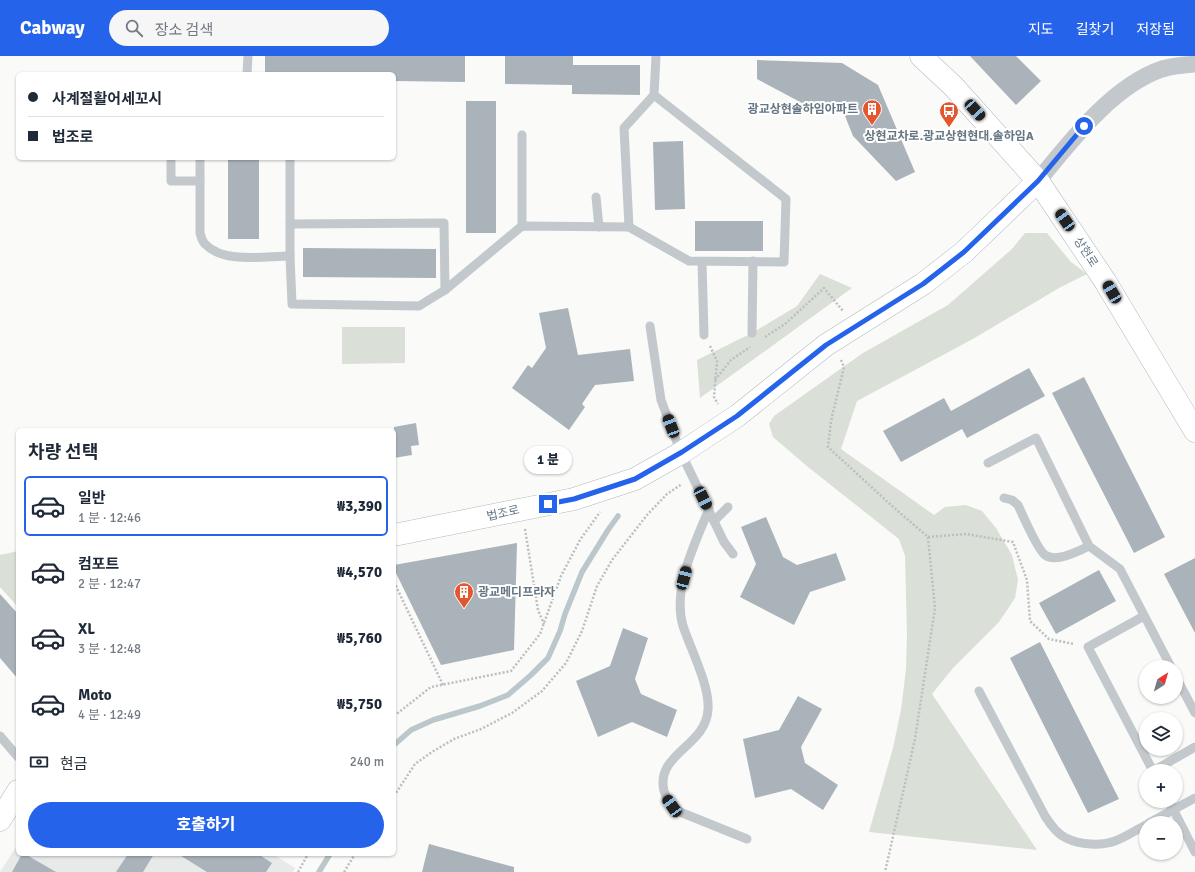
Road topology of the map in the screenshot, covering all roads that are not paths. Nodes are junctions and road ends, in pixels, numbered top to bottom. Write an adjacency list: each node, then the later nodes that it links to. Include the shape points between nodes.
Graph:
1 (248, 56): 5 (lane)
2 (656, 56): 6 (lane)
3 (921, 56): 12 (street, 상현로, via 954,87)
4 (1195, 64): 12 (street, via 1161,70 1136,82 1094,115)
5 (247, 72)
6 (654, 95): 17 (lane, via 624,128); 19 (lane, via 786,199 784,262)
7 (522, 135): 15 (lane)
8 (200, 160): 11 (lane)
9 (290, 160): 14 (lane)
10 (171, 162): 11 (lane, via 171,181)
11 (200, 180): 18 (lane, via 200,233 204,243 212,250 236,257)
12 (1038, 181): 25 (street, 상현로, via 1105,281); 26 (street, 법조로, via 964,252 923,284 833,341 727,423)
13 (596, 197): 16 (lane)
14 (290, 224): 18 (lane); 21 (lane, via 444,223)
15 (522, 226): 16 (lane); 21 (lane)
16 (599, 227): 17 (lane)
17 (629, 227): 20 (lane, via 689,261)
18 (290, 256): 21 (lane, via 292,304 419,306)
19 (753, 261): 20 (lane); 23 (lane)
20 (702, 262): 24 (lane)
21 (445, 290)
22 (650, 326): 26 (lane, via 661,400)
23 (752, 333)
24 (704, 335)
25 (1195, 431)
26 (682, 452): 30 (lane); 32 (street, 법조로, via 635,479 574,499)
27 (988, 463): 33 (lane, via 1036,438)
28 (1004, 498): 33 (lane, via 1018,505 1044,555 1063,557)
29 (728, 507): 31 (lane)
30 (709, 509): 31 (lane); 51 (lane, via 690,558 680,604 683,624 708,694 708,711 698,741 670,762 663,774 663,786 666,798 680,812)
31 (714, 521): 34 (lane)
32 (396, 535)
33 (1089, 546): 35 (lane, via 1120,569)
34 (733, 554)
35 (1144, 616): 36 (lane); 43 (lane, via 1088,647)
36 (1167, 660)
37 (979, 691): 50 (lane, via 1050,825 1058,832 1078,842 1104,844 1116,841)
38 (1183, 691): 39 (lane)
39 (1195, 714)
40 (0, 736): 42 (lane)
41 (1195, 747): 44 (lane)
42 (16, 755)
43 (1149, 764)
44 (1165, 764)
45 (16, 794): 49 (street)
46 (1195, 798): 47 (lane)
47 (1173, 810): 48 (lane); 52 (lane)
48 (1162, 816)
49 (0, 820)
50 (1139, 829)
51 (747, 839)
52 (1195, 852)

